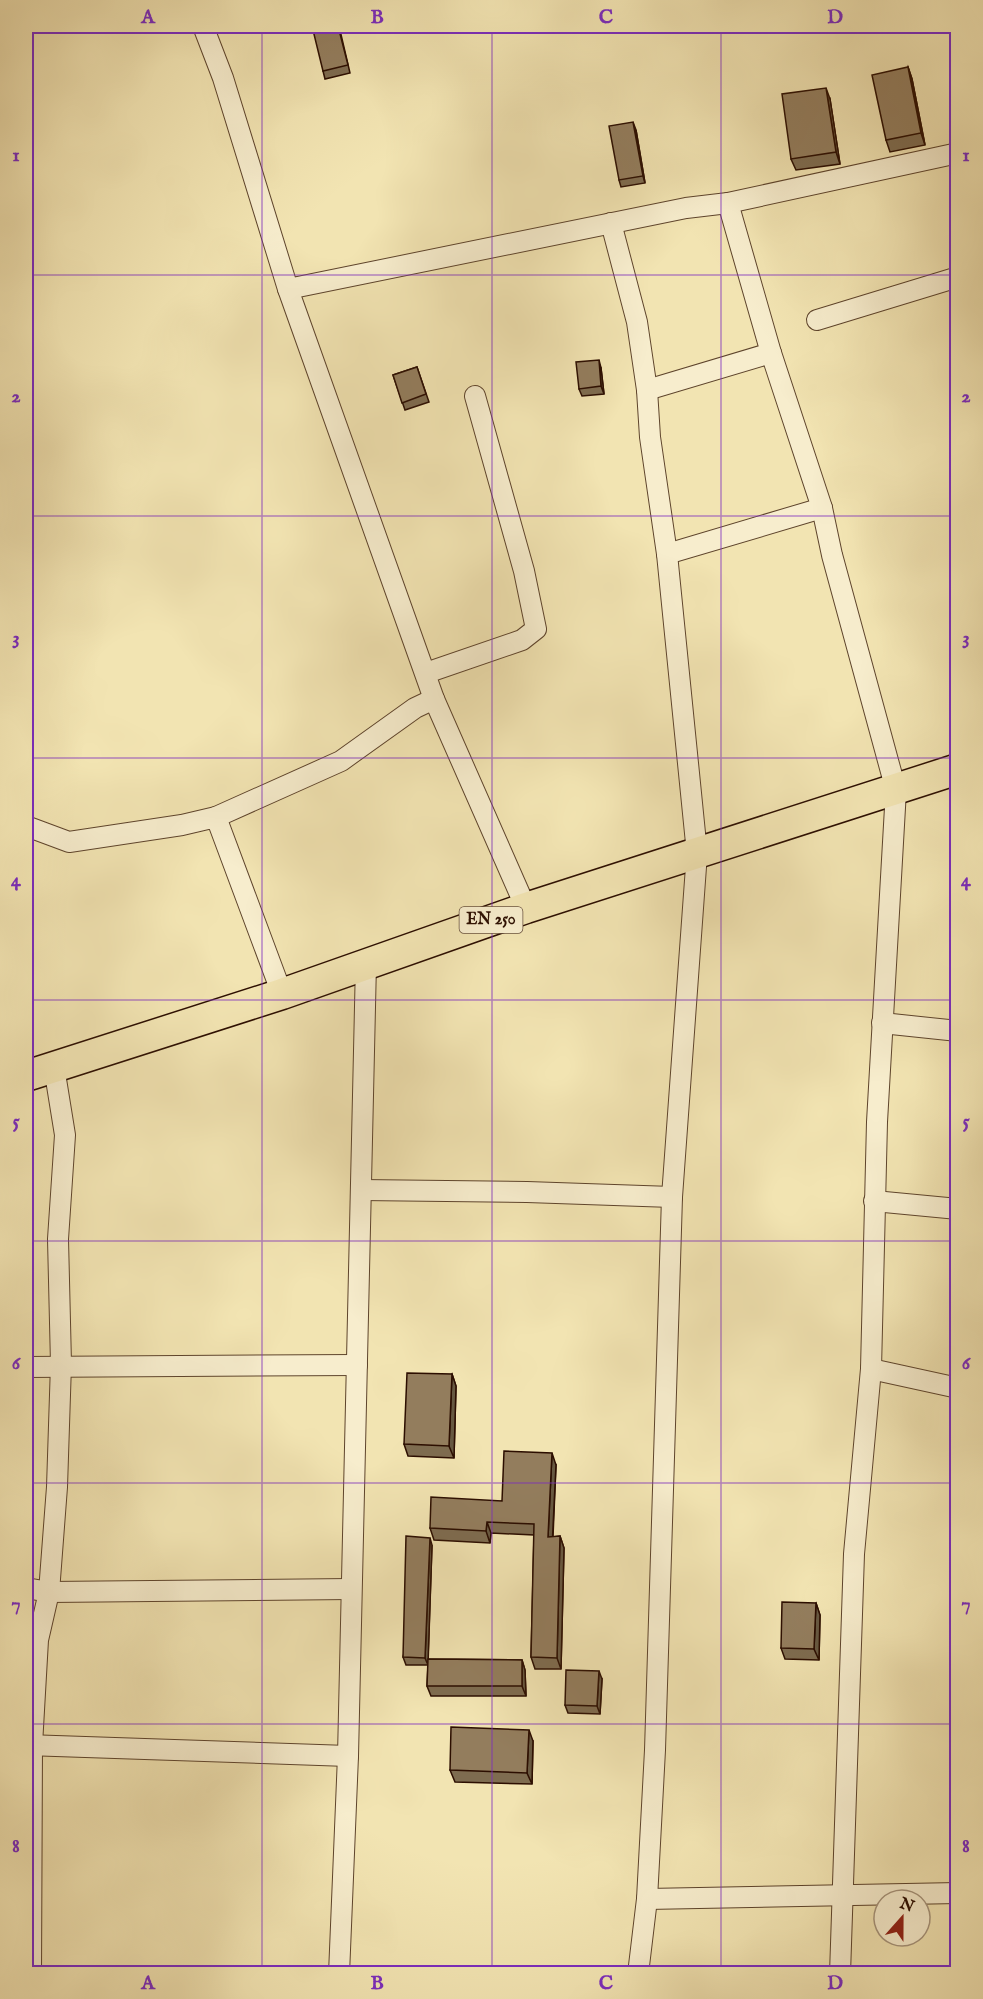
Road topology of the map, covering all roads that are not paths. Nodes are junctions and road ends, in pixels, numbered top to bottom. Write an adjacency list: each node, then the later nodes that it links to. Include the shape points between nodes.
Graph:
1 (203, 26): 6 (street, via 223,78)
2 (957, 153): 3 (street)
3 (728, 203): 4 (street); 8 (street)
4 (610, 223): 6 (street); 9 (street, via 637,322)
5 (957, 277): 7 (street)
6 (288, 289): 13 (street)
7 (817, 320)
8 (771, 353): 9 (street); 11 (street)
9 (647, 390): 12 (street)
10 (475, 396): 13 (street, via 524,571 536,629 522,640)
11 (822, 508): 12 (street); 16 (street)
12 (667, 554): 19 (street)
13 (426, 673): 14 (street)
14 (434, 699): 17 (street, via 415,708 341,761); 20 (street)
15 (957, 769): 16 (main road, EN 250)
16 (896, 790): 19 (main road, EN 250); 23 (street)
17 (216, 817): 18 (street, via 69,842); 22 (street)
18 (26, 826)
19 (697, 853): 20 (main road, EN 250); 28 (street)
20 (526, 908): 21 (main road, EN 250)
21 (366, 963): 22 (main road, EN 250); 27 (street)
22 (282, 994): 25 (main road, EN 250)
23 (882, 1023): 24 (street); 29 (street)
24 (957, 1031)
25 (54, 1067): 26 (main road, EN 250); 31 (street, via 65,1135 58,1239)
26 (26, 1076)
27 (361, 1190): 28 (street); 32 (street)
28 (672, 1197): 43 (street, via 664,1512)
29 (874, 1201): 30 (street); 34 (street)
30 (957, 1209)
31 (61, 1364): 32 (street); 33 (street); 38 (street)
32 (357, 1365): 37 (street)
33 (26, 1367)
34 (871, 1370): 35 (street); 42 (street, via 854,1554)
35 (957, 1388)
36 (26, 1588): 38 (street)
37 (350, 1589): 38 (street); 40 (street)
38 (49, 1593): 39 (street, via 38,1640)
39 (29, 1745): 40 (street); 44 (street)
40 (348, 1756): 45 (street)
41 (957, 1893): 42 (street)
42 (842, 1897): 43 (street); 47 (street)
43 (647, 1899): 46 (street)
44 (31, 1974)
45 (339, 1974)
46 (638, 1974)
47 (840, 1974)

